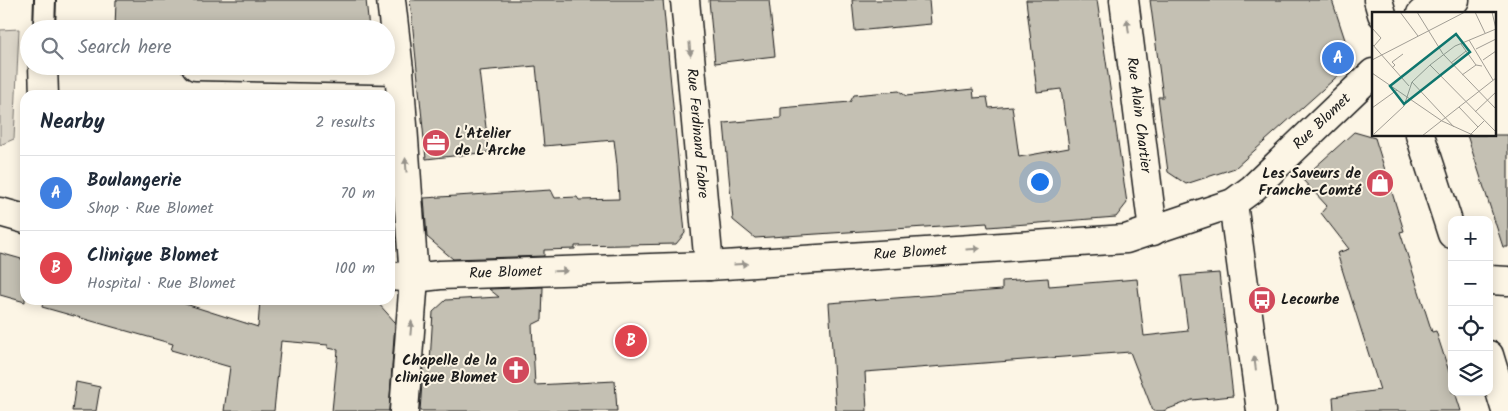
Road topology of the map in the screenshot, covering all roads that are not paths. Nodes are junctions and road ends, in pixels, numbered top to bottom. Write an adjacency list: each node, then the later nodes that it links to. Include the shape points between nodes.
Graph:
1 (45, 0): 7 (street)
2 (390, 0): 8 (street)
3 (685, 0): 21 (street, Rue Ferdinand Fabre, one-way to 21)
4 (1124, 0): 20 (street, Rue Alain Chartier, one-way to 4)
5 (1455, 0): 6 (street)
6 (1423, 12)
7 (44, 20)
8 (393, 20)
9 (395, 39): 11 (street)
10 (395, 70): 11 (street)
11 (399, 70): 22 (street, one-way to 11)
12 (1372, 74): 16 (street, Rue Blomet, via 1252,189)
13 (43, 75): 14 (street)
14 (44, 90)
15 (1420, 136): 19 (street)
16 (1233, 203): 20 (street, Rue Blomet); 27 (street, one-way to 16)
17 (0, 212): 18 (street)
18 (20, 218)
19 (1448, 222)
20 (1153, 231): 21 (street, Rue Blomet, one-way to 20, via 1126,239)
21 (709, 266): 22 (street, Rue Blomet, one-way to 21)
22 (402, 277): 26 (street, one-way to 22)
23 (1493, 280): 24 (street)
24 (1508, 281)
25 (1493, 369): 28 (street)
26 (404, 411)
27 (1261, 411)
28 (1506, 411)

